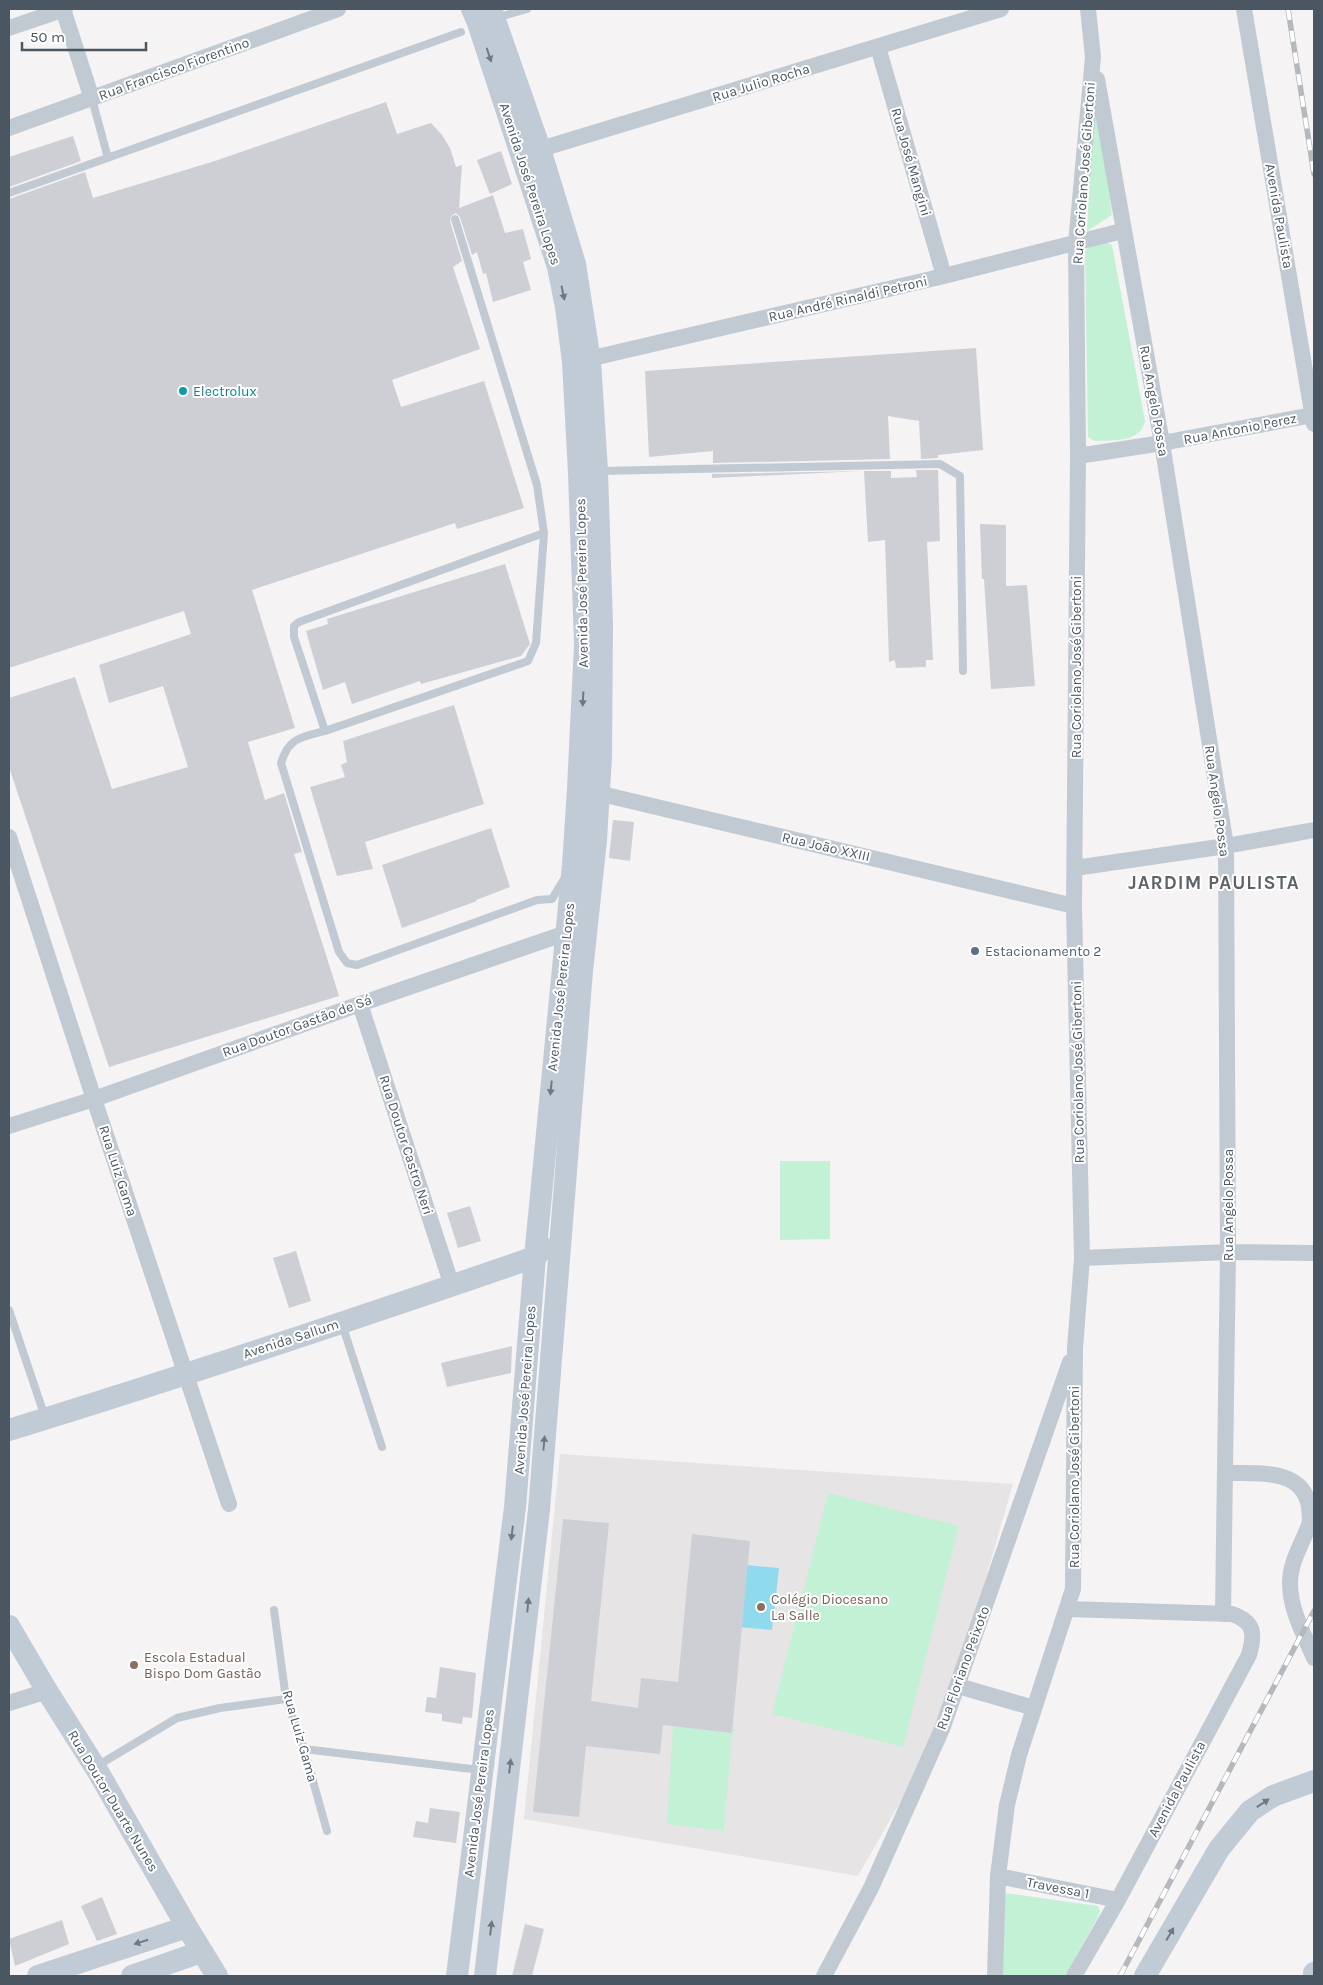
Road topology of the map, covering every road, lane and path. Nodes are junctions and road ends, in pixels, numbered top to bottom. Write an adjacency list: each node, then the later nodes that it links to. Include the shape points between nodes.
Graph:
1 (64, 9): 8 (street); 11 (street)
2 (338, 9): 11 (street, Rua Francisco Fiorentino)
3 (527, 9): 7 (lane)
4 (1000, 9): 9 (street, Rua Julio Rocha)
5 (1088, 9): 10 (street, Rua Coriolano José Gibertoni)
6 (1244, 9): 21 (street, Avenida Paulista)
7 (479, 18): 13 (main road, Avenida José Pereira Lopes); 14 (lane)
8 (9, 28)
9 (878, 48): 13 (street, Rua Julio Rocha); 19 (street, Rua José Mangini)
10 (1093, 57): 17 (street, Rua Angelo Possa); 18 (street, Rua Coriolano José Gibertoni)
11 (92, 99): 12 (street, Rua Francisco Fiorentino); 14 (lane)
12 (9, 128)
13 (530, 152): 20 (main road, Avenida José Pereira Lopes)
14 (108, 158): 15 (lane)
15 (9, 193)
16 (455, 219): 25 (lane, via 537,485)
17 (1122, 231): 18 (street, Rua André Rinaldi Petroni); 22 (street, Rua Angelo Possa)
18 (1076, 244): 19 (street, Rua André Rinaldi Petroni); 23 (street, Rua Coriolano José Gibertoni)
19 (944, 276): 20 (street, Rua André Rinaldi Petroni)
20 (581, 361): 24 (main road, Avenida José Pereira Lopes)
21 (1313, 419): 22 (street, Rua Antonio Perez)
22 (1162, 444): 23 (street, Rua Antonio Perez); 31 (street, Rua Angelo Possa)
23 (1078, 456): 33 (street, Rua Coriolano José Gibertoni)
24 (588, 472): 26 (lane, via 940,464 960,476); 28 (main road, Avenida José Pereira Lopes)
25 (544, 533): 27 (lane, via 536,643 528,661); 27 (lane, via 294,626 294,636)
26 (963, 671)
27 (326, 732): 32 (lane, via 298,738 285,750 281,763 339,952 347,962 357,966 537,900 552,899)
28 (588, 791): 32 (main road, Avenida José Pereira Lopes); 34 (street, Rua João XXIII)
29 (1314, 830): 31 (street)
30 (9, 837): 37 (street, Rua Luiz Gama)
31 (1226, 846): 33 (street); 40 (street, Rua Angelo Possa)
32 (583, 866): 35 (main road, Avenida José Pereira Lopes)
33 (1075, 868): 34 (street, Rua Coriolano José Gibertoni)
34 (1074, 906): 43 (street, Rua Coriolano José Gibertoni)
35 (576, 935): 36 (street, Rua Doutor Gastão de Sá); 39 (main road, Avenida José Pereira Lopes); 42 (main road, Avenida José Pereira Lopes, one-way to 42)
36 (360, 1004): 37 (street, Rua Doutor Gastão de Sá); 44 (street, Rua Doutor Castro Neri)
37 (94, 1099): 38 (street, Rua Doutor Gastão de Sá); 48 (street, Rua Luiz Gama)
38 (9, 1126)
39 (562, 1230): 42 (main road, Avenida Sallum); 55 (main road, Avenida José Pereira Lopes, one-way to 39)
40 (1228, 1252): 41 (street); 43 (street); 52 (street, Rua Angelo Possa)
41 (1314, 1253)
42 (535, 1257): 44 (main road, Avenida Sallum); 54 (main road, Avenida José Pereira Lopes)
43 (1082, 1258): 47 (street, Rua Coriolano José Gibertoni)
44 (452, 1286): 46 (main road, Avenida Sallum)
45 (9, 1310): 49 (lane)
46 (341, 1322): 48 (main road, Avenida Sallum); 51 (lane)
47 (1075, 1348): 57 (street, Rua Coriolano José Gibertoni, via 1073,1589); 62 (street, Rua Floriano Peixoto)
48 (185, 1374): 49 (main road, Avenida Sallum); 53 (street, Rua Luiz Gama)
49 (46, 1418): 50 (main road, Avenida Sallum)
50 (9, 1430)
51 (382, 1447)
52 (1226, 1472): 56 (street, via 1286,1477 1304,1494); 59 (street, Rua Angelo Possa)
53 (229, 1504)
54 (515, 1507): 55 (main road); 69 (main road, Avenida José Pereira Lopes, one-way to 69)
55 (539, 1510): 80 (main road, Avenida José Pereira Lopes, one-way to 55)
56 (1312, 1518): 61 (street, via 1293,1564 1290,1582 1293,1608)
57 (1067, 1609): 59 (street); 66 (street, Rua Coriolano José Gibertoni)
58 (274, 1610): 64 (lane, Rua Luiz Gama)
59 (1224, 1614): 73 (street, Avenida Paulista, via 1242,1618 1249,1624 1252,1644 1249,1655)
60 (9, 1626): 63 (main road, Rua Doutor Duarte Nunes)
61 (1314, 1658)
62 (958, 1686): 66 (street); 81 (street, Rua Floriano Peixoto, via 942,1730 871,1888)
63 (46, 1691): 65 (street); 68 (main road, Rua Doutor Duarte Nunes)
64 (286, 1700): 67 (lane, Rua Luiz Gama); 68 (lane, via 220,1708 177,1718)
65 (9, 1703)
66 (1034, 1708): 72 (street, Rua Coriolano José Gibertoni, via 1007,1805)
67 (304, 1748): 69 (lane); 71 (lane, Rua Luiz Gama)
68 (96, 1768): 74 (main road, Rua Doutor Duarte Nunes)
69 (482, 1770): 79 (main road, Avenida José Pereira Lopes)
70 (1314, 1781): 84 (main road, one-way to 70, via 1219,1849 1250,1811 1273,1796)
71 (327, 1831)
72 (998, 1876): 73 (street, Travessa 1); 82 (street, Rua Coriolano José Gibertoni)
73 (1118, 1900): 83 (street, Avenida Paulista)
74 (187, 1927): 75 (main road, Rua Doutor Duarte Nunes); 76 (main road, one-way to 76)
75 (202, 1952): 77 (main road); 78 (main road, Rua Doutor Duarte Nunes)
76 (38, 1976)
77 (132, 1976)
78 (217, 1976)
79 (457, 1976)
80 (485, 1976)
81 (824, 1976)
82 (995, 1976)
83 (1074, 1976)
84 (1145, 1976)

